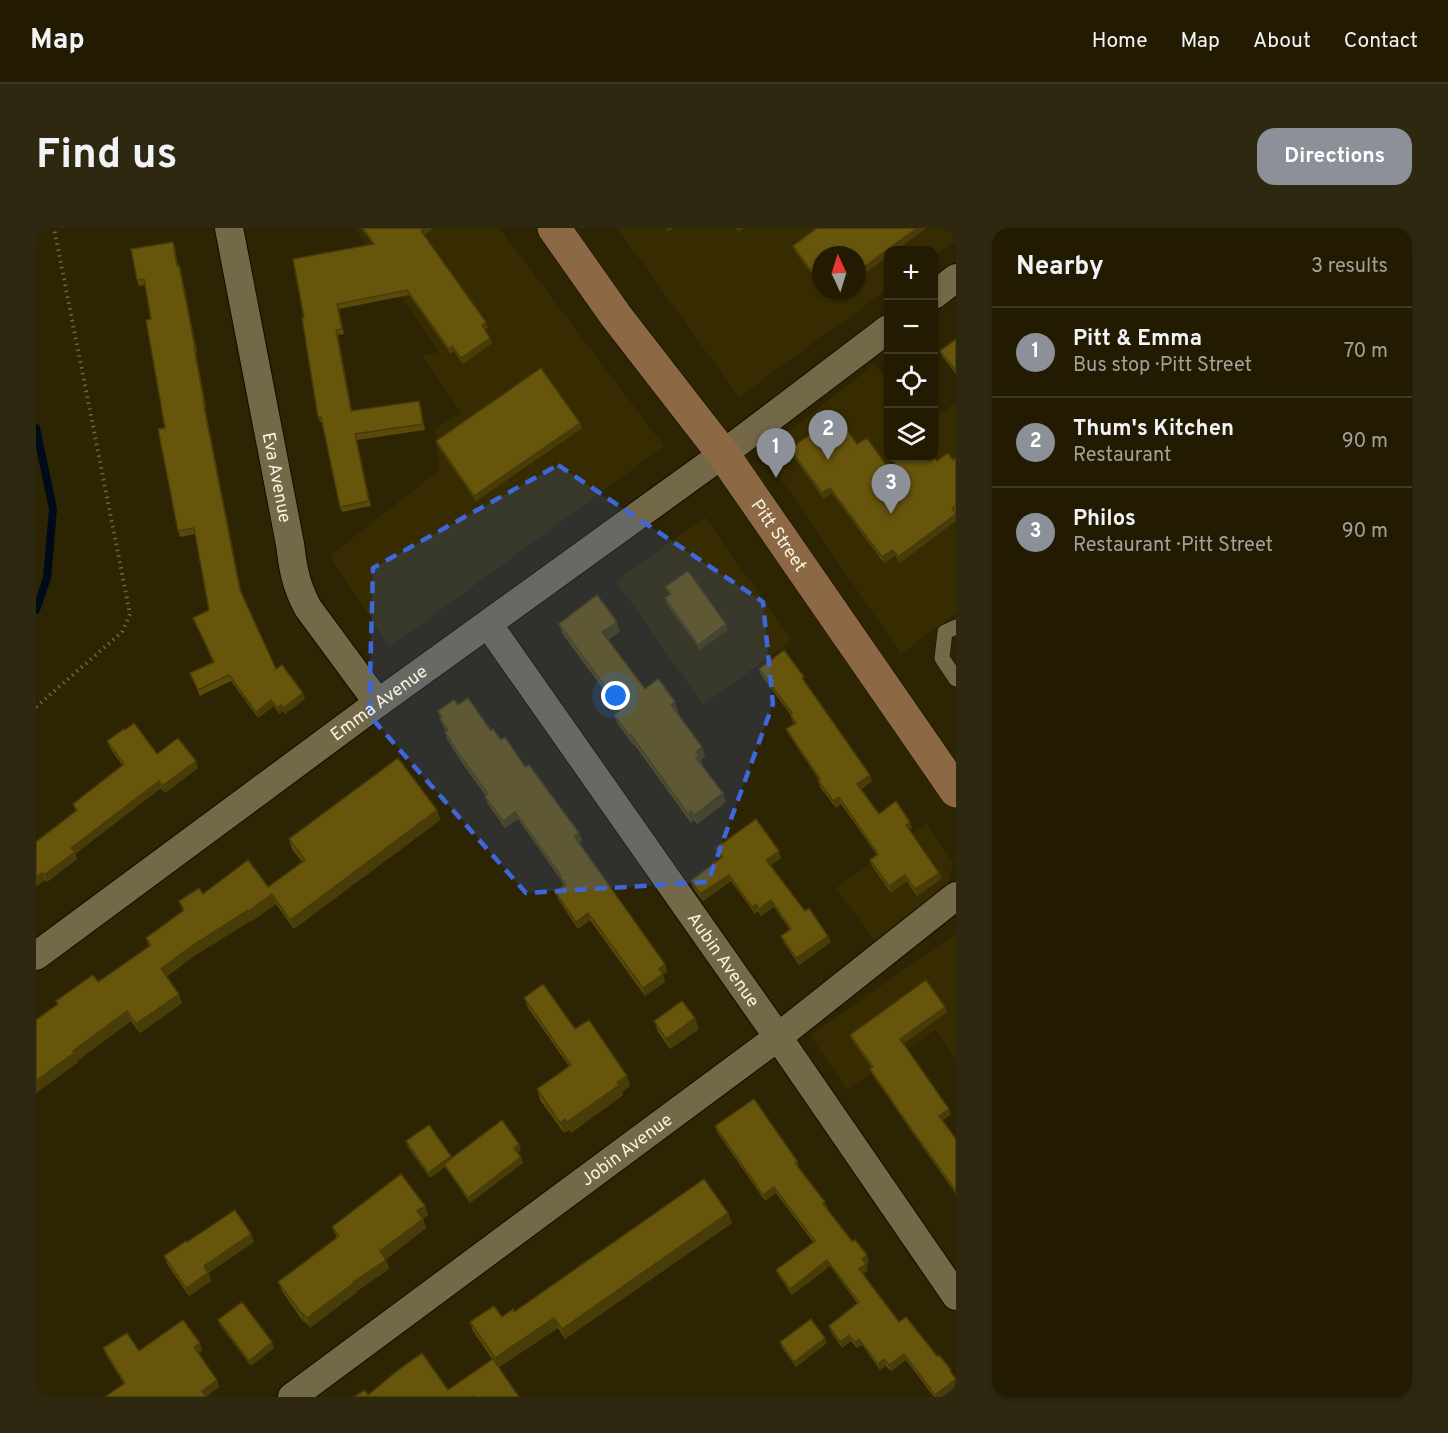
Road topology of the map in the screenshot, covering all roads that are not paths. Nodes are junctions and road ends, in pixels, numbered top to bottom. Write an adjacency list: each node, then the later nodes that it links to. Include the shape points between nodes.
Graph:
1 (229, 228): 10 (street, Eva Avenue, via 294,573 308,608)
2 (554, 228): 6 (street, Pitt Street, via 616,316)
3 (956, 278): 4 (street)
4 (938, 291)
5 (884, 332): 6 (street, Emma Avenue)
6 (723, 454): 7 (street, Emma Avenue); 11 (street, Pitt Street)
7 (488, 624): 10 (street, Emma Avenue); 14 (street, Aubin Avenue)
8 (956, 627): 9 (lane, via 945,632 942,658)
9 (956, 679)
10 (378, 703): 13 (street, Emma Avenue)
11 (956, 790)
12 (956, 896): 14 (street, Jobin Avenue)
13 (36, 956)
14 (778, 1037): 15 (street, Aubin Avenue); 16 (street, Jobin Avenue)
15 (956, 1296)
16 (292, 1397)

